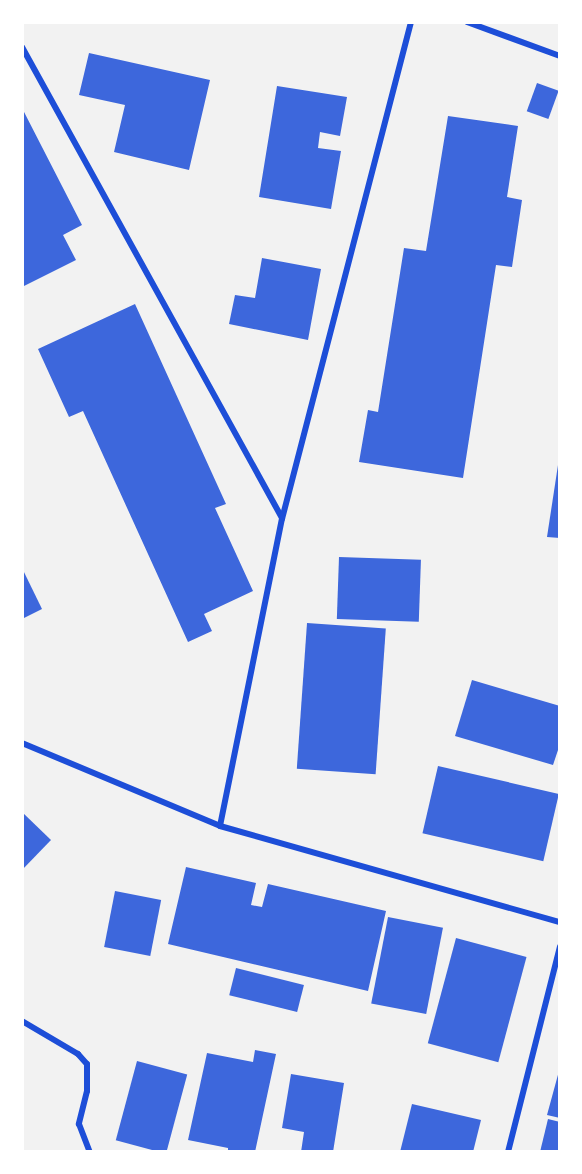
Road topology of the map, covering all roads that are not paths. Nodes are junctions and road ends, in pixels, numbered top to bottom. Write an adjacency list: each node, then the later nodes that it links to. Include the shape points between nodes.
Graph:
1 (411, 22): 5 (street)
2 (467, 22): 4 (street)
3 (22, 47): 5 (street)
4 (560, 56)
5 (282, 519): 7 (street)
6 (22, 743): 7 (street)
7 (220, 826): 8 (street)
8 (560, 922)
9 (560, 946): 12 (street)
10 (22, 1021): 11 (street, via 78,1054 87,1064 87,1091 79,1124)
11 (90, 1152)
12 (508, 1152)

